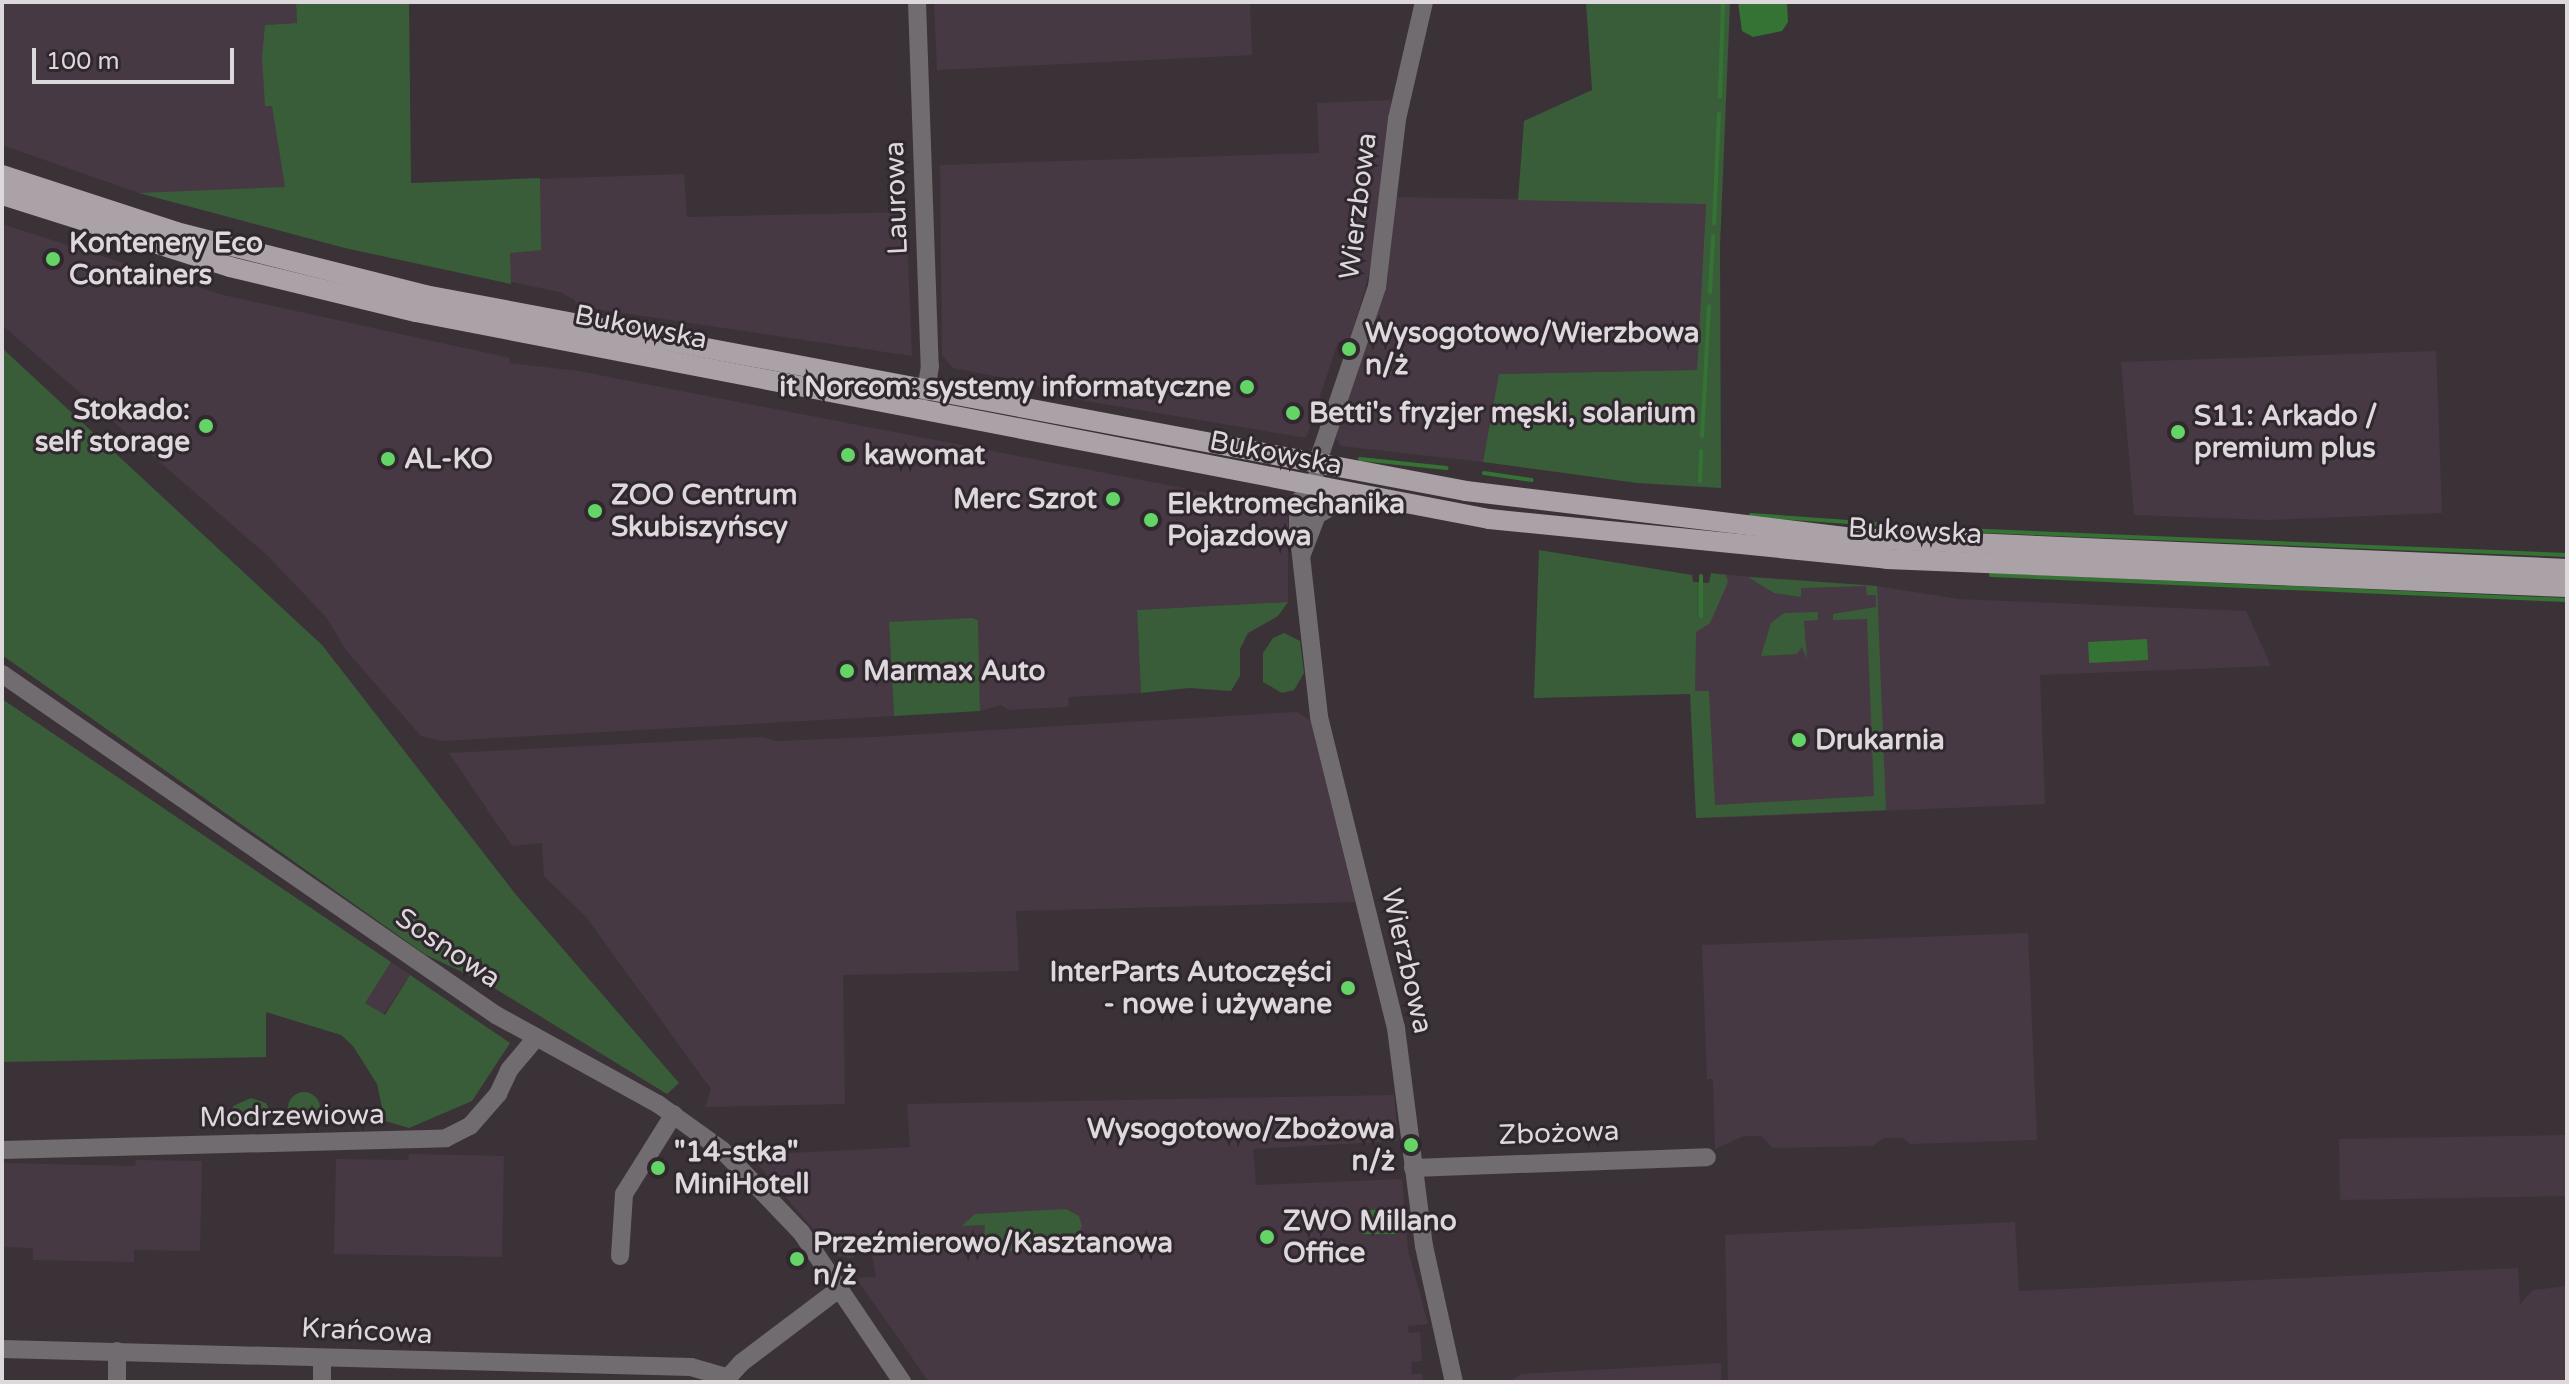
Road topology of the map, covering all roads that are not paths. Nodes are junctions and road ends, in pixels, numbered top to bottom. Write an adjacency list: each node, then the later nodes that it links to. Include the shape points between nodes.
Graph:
1 (917, 2): 5 (street, Laurowa, via 930,366)
2 (1424, 2): 6 (street, Wierzbowa, via 1397,119 1381,270 1332,413 1316,438)
3 (2, 175): 5 (main road, Bukowska, via 176,232 351,279)
4 (2, 195): 7 (main road, Bukowska, via 184,254 371,302)
5 (926, 392): 6 (main road, Bukowska)
6 (1317, 464): 7 (street, Wierzbowa); 11 (main road, Bukowska, via 1530,500 1829,536)
7 (1313, 488): 8 (main road, Bukowska); 9 (street, Wierzbowa); 10 (street, Wierzbowa, via 1298,502)
8 (1351, 495): 9 (street); 12 (main road, Bukowska, via 1528,524 1887,559)
9 (1317, 515): 10 (street, Wierzbowa)
10 (1301, 554): 18 (street, Wierzbowa, via 1319,717 1396,1028)
11 (2567, 569)
12 (2567, 587)
13 (2, 674): 14 (street, Sosnowa)
14 (535, 1039): 15 (street, Sosnowa, via 585,1061); 16 (street, Modrzewiowa, via 470,1126 446,1138)
15 (674, 1114): 19 (street, via 624,1194); 20 (street, Sosnowa, via 732,1158 786,1213)
16 (2, 1150)
17 (1707, 1157): 18 (street, Zbożowa)
18 (1413, 1168): 28 (street, Wierzbowa)
19 (620, 1256)
20 (839, 1289): 24 (street); 27 (street, Sosnowa)
21 (2, 1349): 22 (street, Krańcowa)
22 (117, 1351): 23 (street, Krańcowa); 25 (street)
23 (322, 1359): 24 (street, Krańcowa, via 691,1367); 26 (street)
24 (726, 1380)
25 (117, 1382)
26 (322, 1382)
27 (902, 1382)
28 (1454, 1382)

